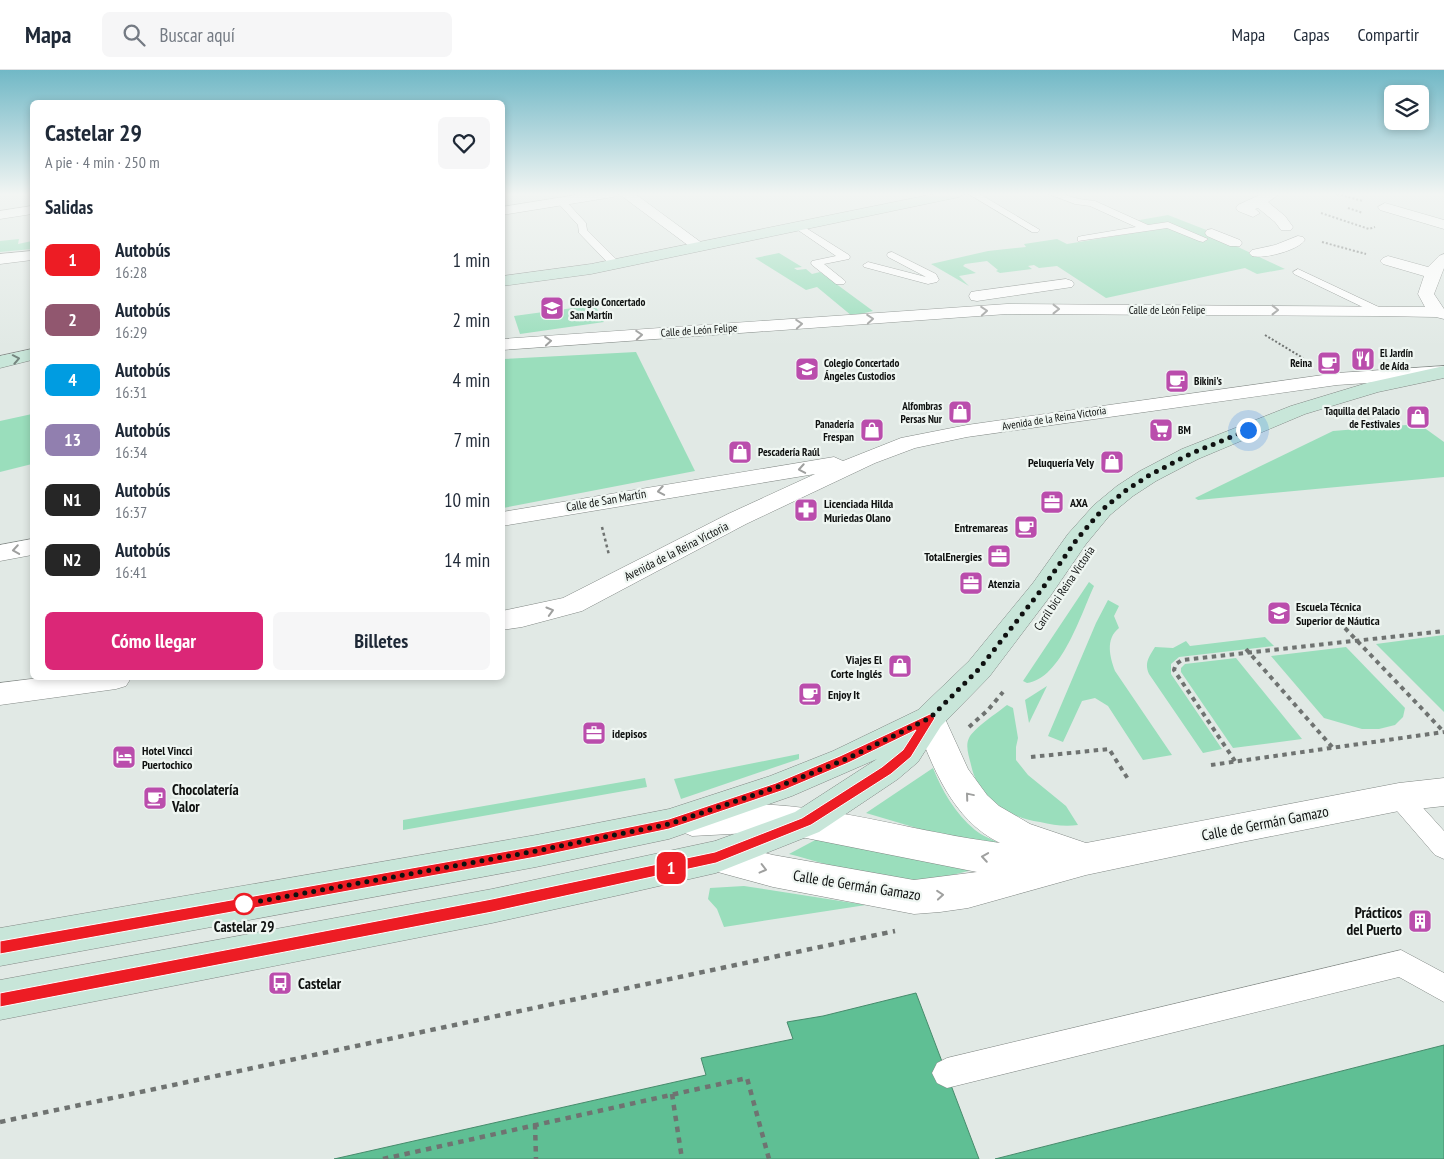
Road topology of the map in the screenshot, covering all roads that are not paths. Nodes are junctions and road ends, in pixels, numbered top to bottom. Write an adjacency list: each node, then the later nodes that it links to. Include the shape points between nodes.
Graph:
1 (595, 244): 13 (lane)
2 (695, 244): 6 (street)
3 (709, 244): 6 (main road)
4 (826, 244): 18 (lane, via 849,259 816,264)
5 (1288, 244): 7 (street)
6 (698, 246): 13 (main road)
7 (1257, 253)
8 (892, 255): 14 (lane, via 932,276 933,280)
9 (30, 256): 10 (street)
10 (0, 259)
11 (1444, 259): 16 (street)
12 (1388, 261): 16 (street)
13 (615, 264): 17 (main road)
14 (868, 265)
15 (1298, 272): 21 (lane)
16 (1432, 273): 22 (street, via 1426,294)
17 (505, 281)
18 (840, 282)
19 (1066, 284): 23 (street, Calle de León Felipe, via 923,306)
20 (1226, 310): 21 (street, Calle de León Felipe, one-way to 21); 23 (street, Calle de León Felipe, one-way to 20, via 1007,309); 24 (street)
21 (1379, 311): 22 (street, Calle de León Felipe)
22 (1441, 313)
23 (896, 317): 25 (street, Calle de León Felipe, one-way to 23)
24 (1246, 323)
25 (505, 345)
26 (30, 355): 27 (main road, one-way to 26)
27 (0, 362)
28 (1310, 363): 30 (street)
29 (1444, 372): 30 (street, Avenida de la Reina Victoria); 32 (main road, Avenida de la Reina Victoria, via 1374,387)
30 (1336, 379): 31 (street, Avenida de la Reina Victoria)
31 (1245, 392): 32 (street, Avenida de la Reina Victoria, via 1277,399); 33 (street, Avenida de la Reina Victoria, via 968,431 909,443)
32 (1298, 410): 42 (main road, via 1232,436 1148,476 1102,510 979,669)
33 (867, 458): 34 (street, Avenida de la Reina Victoria, one-way to 34); 36 (street, Avenida de la Reina Victoria)
34 (710, 484): 35 (street, Calle de San Martín, one-way to 35); 36 (street, Avenida de la Reina Victoria, via 731,505)
35 (505, 518)
36 (737, 519): 39 (street, Avenida de la Reina Victoria, one-way to 36, via 572,605)
37 (30, 548): 38 (street, one-way to 38)
38 (0, 552)
39 (505, 621)
40 (102, 680): 41 (street)
41 (0, 694)
42 (930, 718): 45 (main road, via 907,753); 46 (main road, via 844,760); 49 (street, one-way to 42, via 1015,834 986,816 965,794 948,764)
43 (1444, 792): 44 (street, Calle de Germán Gamazo)
44 (1399, 797): 47 (lane); 49 (street, Calle de Germán Gamazo)
45 (807, 822): 46 (street, Calle de Germán Gamazo, via 737,818); 48 (main road); 49 (street, Calle de Germán Gamazo, one-way to 45, via 1030,862 989,858)
46 (669, 824): 50 (main road, via 536,851)
47 (1444, 848)
48 (716, 857): 49 (street, Calle de Germán Gamazo, one-way to 49, via 914,897 968,891); 52 (main road, via 492,906)
49 (1086, 859)
50 (0, 947)
51 (1444, 988): 53 (lane, via 1401,963)
52 (0, 1000)
53 (947, 1073)

